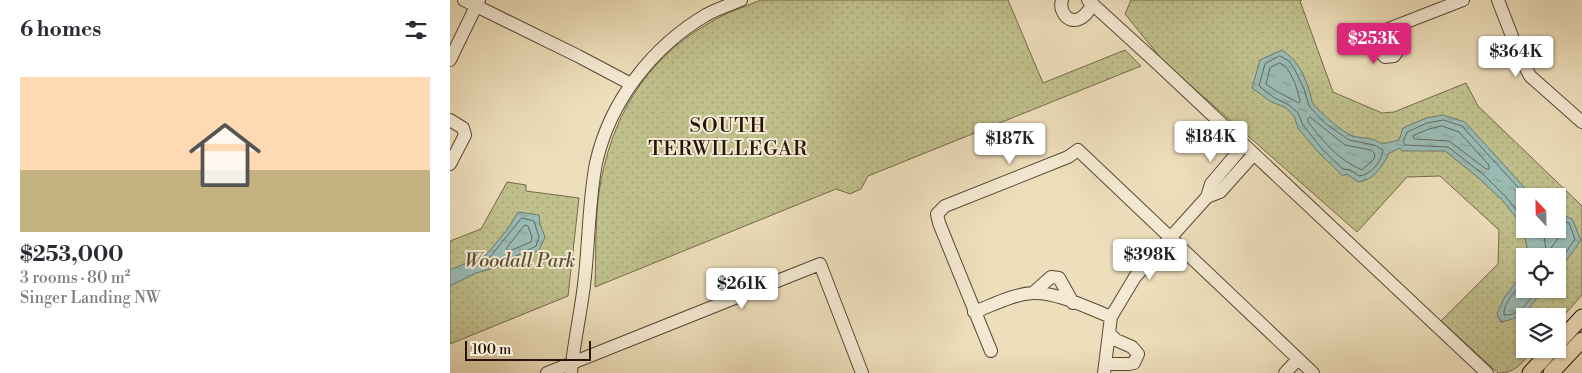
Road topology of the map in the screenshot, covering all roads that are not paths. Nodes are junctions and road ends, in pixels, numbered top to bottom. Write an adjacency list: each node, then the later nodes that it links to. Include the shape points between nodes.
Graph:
1 (464, 0): 7 (street)
2 (741, 0): 10 (street, via 707,14 682,31 651,58)
3 (1062, 0): 6 (street, via 1064,14 1072,20 1087,14)
4 (1464, 0): 8 (street)
5 (1498, 0): 12 (street, via 1530,76)
6 (1090, 2): 13 (street)
7 (478, 3): 9 (street); 10 (street)
8 (1396, 26)
9 (450, 60)
10 (631, 84): 27 (street, via 609,122 596,162 585,278)
11 (450, 120): 14 (street, via 463,128 465,135)
12 (1582, 122)
13 (1249, 149): 15 (street, via 1220,192 1207,197); 33 (street)
14 (450, 164)
15 (1171, 237): 18 (street, via 1078,150 940,210 938,223); 19 (street, via 1135,277); 26 (street)
16 (1033, 293): 17 (street, via 1050,294); 17 (street, via 1051,277 1059,278); 18 (street)
17 (1073, 303): 19 (street)
18 (974, 312): 24 (street)
19 (1111, 317): 21 (street)
20 (1582, 317): 22 (main road)
21 (1109, 333): 28 (street); 28 (street, via 1138,354 1134,363)
22 (1566, 334)
23 (1582, 340): 35 (main road)
24 (991, 351)
25 (1544, 358): 34 (main road)
26 (1298, 359): 31 (street); 32 (street)
27 (572, 367): 29 (street); 30 (street, via 820,264)
28 (1104, 368)
29 (547, 373)
30 (862, 373)
31 (1285, 373)
32 (1313, 373)
33 (1487, 373)
34 (1530, 373)
35 (1551, 373)

